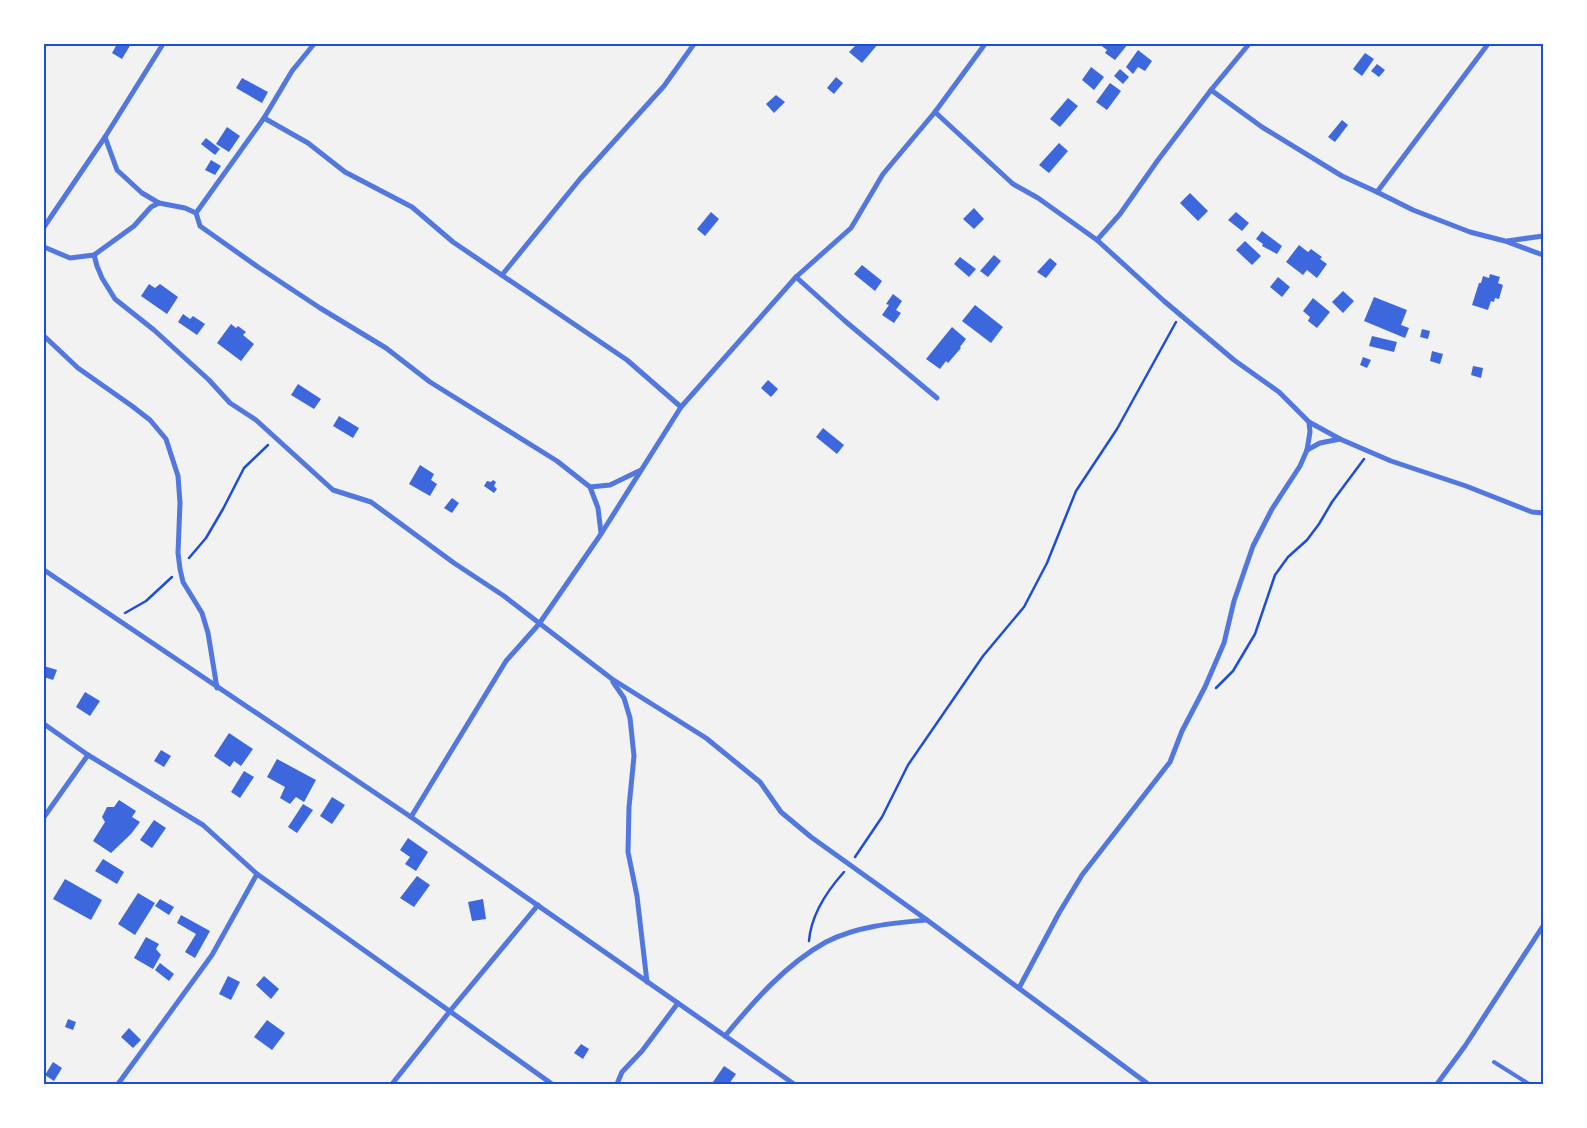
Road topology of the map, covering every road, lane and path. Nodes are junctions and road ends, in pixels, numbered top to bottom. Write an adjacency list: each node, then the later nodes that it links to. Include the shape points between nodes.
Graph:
1 (163, 44): 10 (street)
2 (314, 44): 9 (street, via 292,71)
3 (694, 44): 21 (street, via 664,86 580,179)
4 (985, 44): 8 (street)
5 (1249, 44): 7 (street)
6 (1488, 44): 11 (street)
7 (1212, 90): 11 (street, via 1291,146 1342,176); 16 (street)
8 (935, 112): 16 (street, via 1013,184); 22 (street, via 882,174 851,228)
9 (264, 118): 13 (street); 21 (street, via 308,143 346,172 412,207 453,242)
10 (105, 137): 12 (street, via 117,170 142,193); 14 (street)
11 (1378, 192): 17 (street, via 1413,210 1470,232)
12 (159, 203): 13 (street); 19 (street)
13 (196, 213): 33 (street, via 200,226 258,267 386,348 430,382 556,460)
14 (44, 227)
15 (1543, 236): 17 (street)
16 (1098, 240): 23 (street)
17 (1505, 241): 20 (street)
18 (44, 247): 19 (street, via 70,258)
19 (94, 255): 28 (street, via 115,300 154,330 230,403)
20 (1543, 255)
21 (502, 275): 26 (street, via 627,360)
22 (796, 277): 25 (street); 26 (street)
23 (1180, 314): 27 (street, via 1234,360 1279,392); 47 (path, via 1117,429 1076,491 1047,564 1024,607 982,656 908,765 882,817)
24 (44, 336): 36 (street, via 78,368 150,420 166,438 178,476)
25 (937, 398)
26 (681, 407): 32 (street)
27 (1309, 422): 29 (street); 30 (street)
28 (276, 438): 36 (path, via 244,468 206,538); 39 (street, via 333,490 372,502)
29 (1340, 438): 30 (street); 31 (street)
30 (1307, 450): 42 (street, via 1253,546 1224,643)
31 (1370, 452): 34 (street, via 1532,512); 42 (path, via 1315,530 1275,575 1255,634 1233,671 1220,686)
32 (642, 470): 33 (street, via 610,485); 35 (street)
33 (590, 486): 35 (street, via 598,508)
34 (1543, 513)
35 (601, 534): 39 (street)
36 (180, 569): 38 (path, via 146,601); 41 (street, via 183,582 202,614)
37 (44, 570): 38 (street)
38 (115, 618): 41 (street)
39 (539, 624): 40 (street); 46 (street, via 506,662)
40 (612, 679): 47 (street, via 706,738 760,782 781,812); 53 (street, via 624,698 630,718 634,756 628,852 637,896)
41 (218, 688): 46 (street)
42 (1198, 701): 54 (street, via 1170,762 1082,875)
43 (44, 724): 44 (street)
44 (88, 755): 45 (street); 48 (street, via 203,825)
45 (44, 817)
46 (412, 817): 49 (street)
47 (850, 864): 50 (street); 52 (path, via 816,913 810,932)
48 (257, 874): 56 (street); 59 (street, via 212,955)
49 (538, 905): 53 (street); 56 (street)
50 (927, 920): 52 (street, via 883,924 826,942); 54 (street)
51 (1543, 926): 65 (street)
52 (811, 953): 57 (street, via 788,969 747,1009)
53 (647, 982): 55 (street)
54 (1019, 988): 64 (street)
55 (678, 1003): 57 (street); 62 (street, via 622,1072)
56 (450, 1011): 60 (street); 61 (street)
57 (726, 1036): 63 (street)
58 (1494, 1062): 66 (lane)
59 (118, 1084)
60 (392, 1084)
61 (552, 1084)
62 (617, 1084)
63 (794, 1084)
64 (1148, 1084)
65 (1437, 1084)
66 (1529, 1084)

